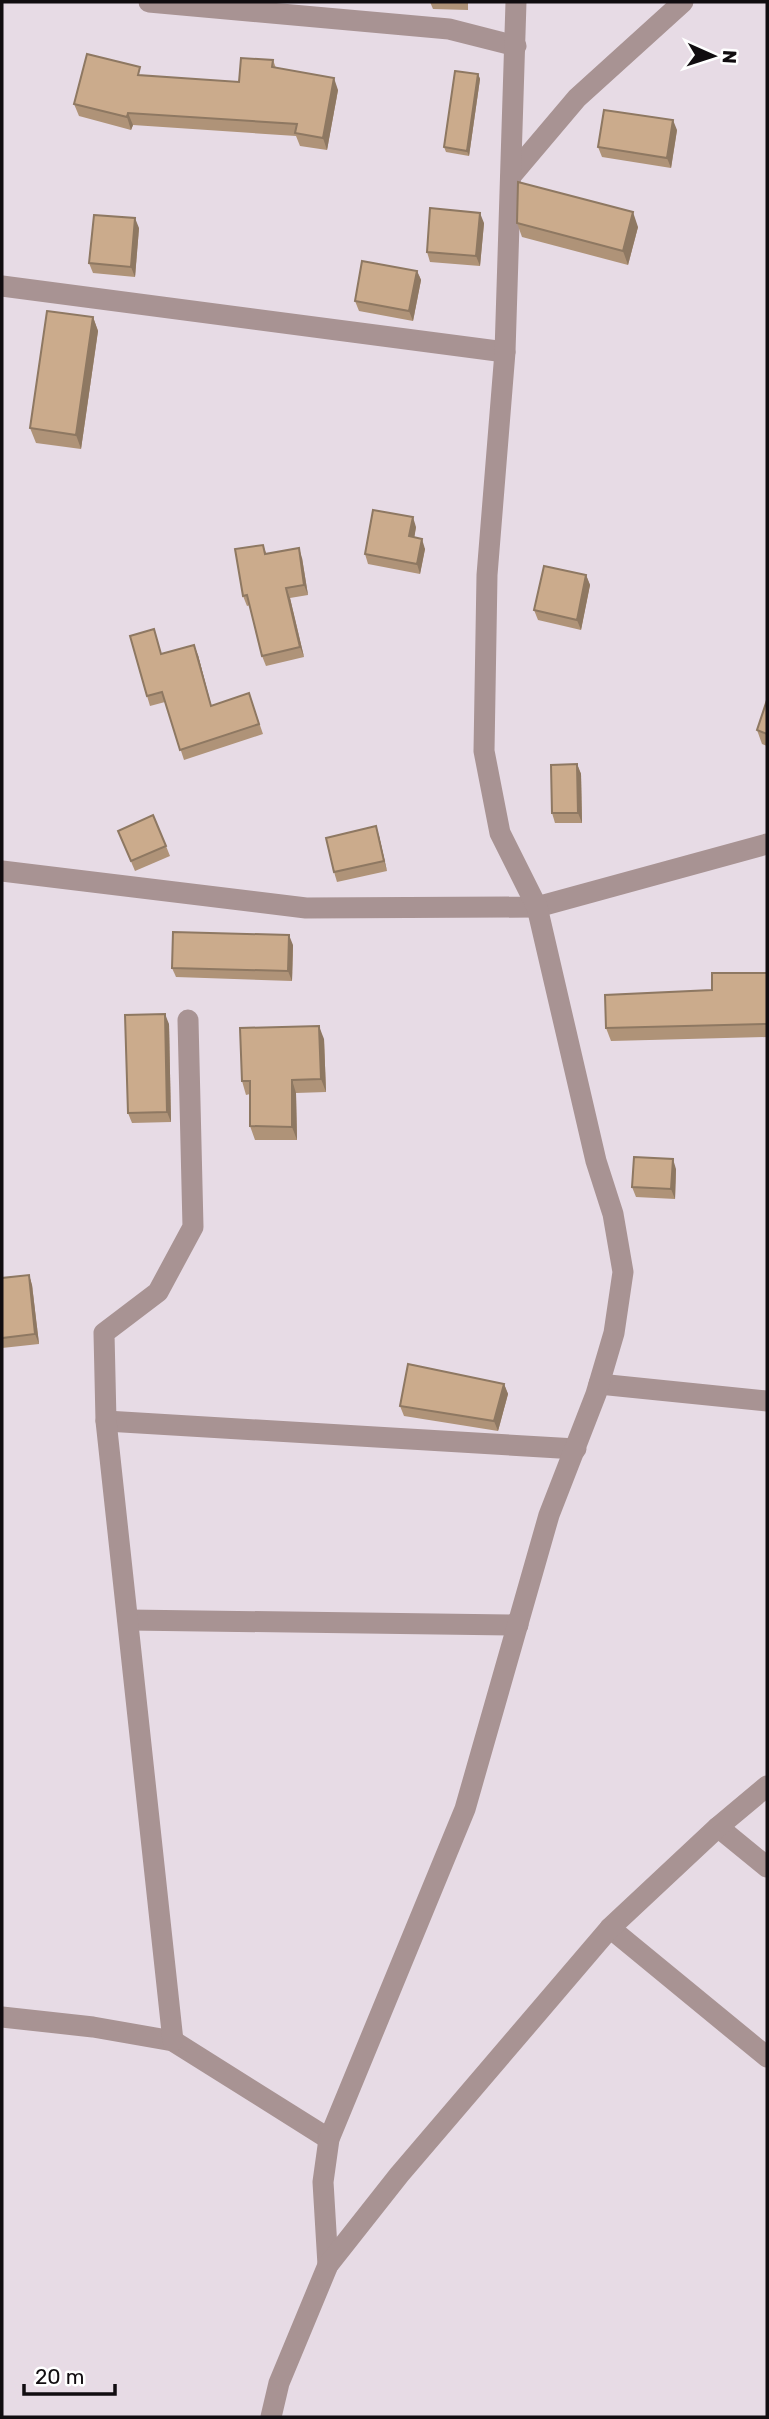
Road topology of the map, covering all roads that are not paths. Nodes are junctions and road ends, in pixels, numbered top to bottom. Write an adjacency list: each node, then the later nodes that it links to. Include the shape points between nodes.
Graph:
1 (149, 2): 4 (street, via 450,29)
2 (516, 2): 4 (street)
3 (684, 2): 5 (street, via 577,98)
4 (516, 47): 5 (street)
5 (511, 176): 7 (street)
6 (2, 286): 7 (street)
7 (505, 352): 10 (street, via 487,575 484,751 500,834)
8 (767, 844): 10 (street)
9 (2, 871): 10 (street, via 306,908)
10 (537, 907): 12 (street, via 596,1161 613,1214 623,1272 614,1333)
11 (188, 1020): 14 (street, via 193,1227 158,1292 104,1333)
12 (599, 1384): 13 (street); 15 (street)
13 (767, 1401)
14 (106, 1421): 15 (street); 16 (street)
15 (576, 1449): 17 (street, via 549,1515)
16 (128, 1620): 17 (street); 23 (street)
17 (518, 1625): 25 (street, via 465,1809)
18 (767, 1786): 19 (street)
19 (718, 1827): 20 (street); 21 (street)
20 (767, 1867)
21 (610, 1928): 24 (street); 26 (street)
22 (2, 2017): 23 (street)
23 (173, 2040): 25 (street)
24 (767, 2057)
25 (329, 2139): 26 (street, via 323,2182)
26 (328, 2265): 27 (street, via 279,2383)
27 (271, 2417)

